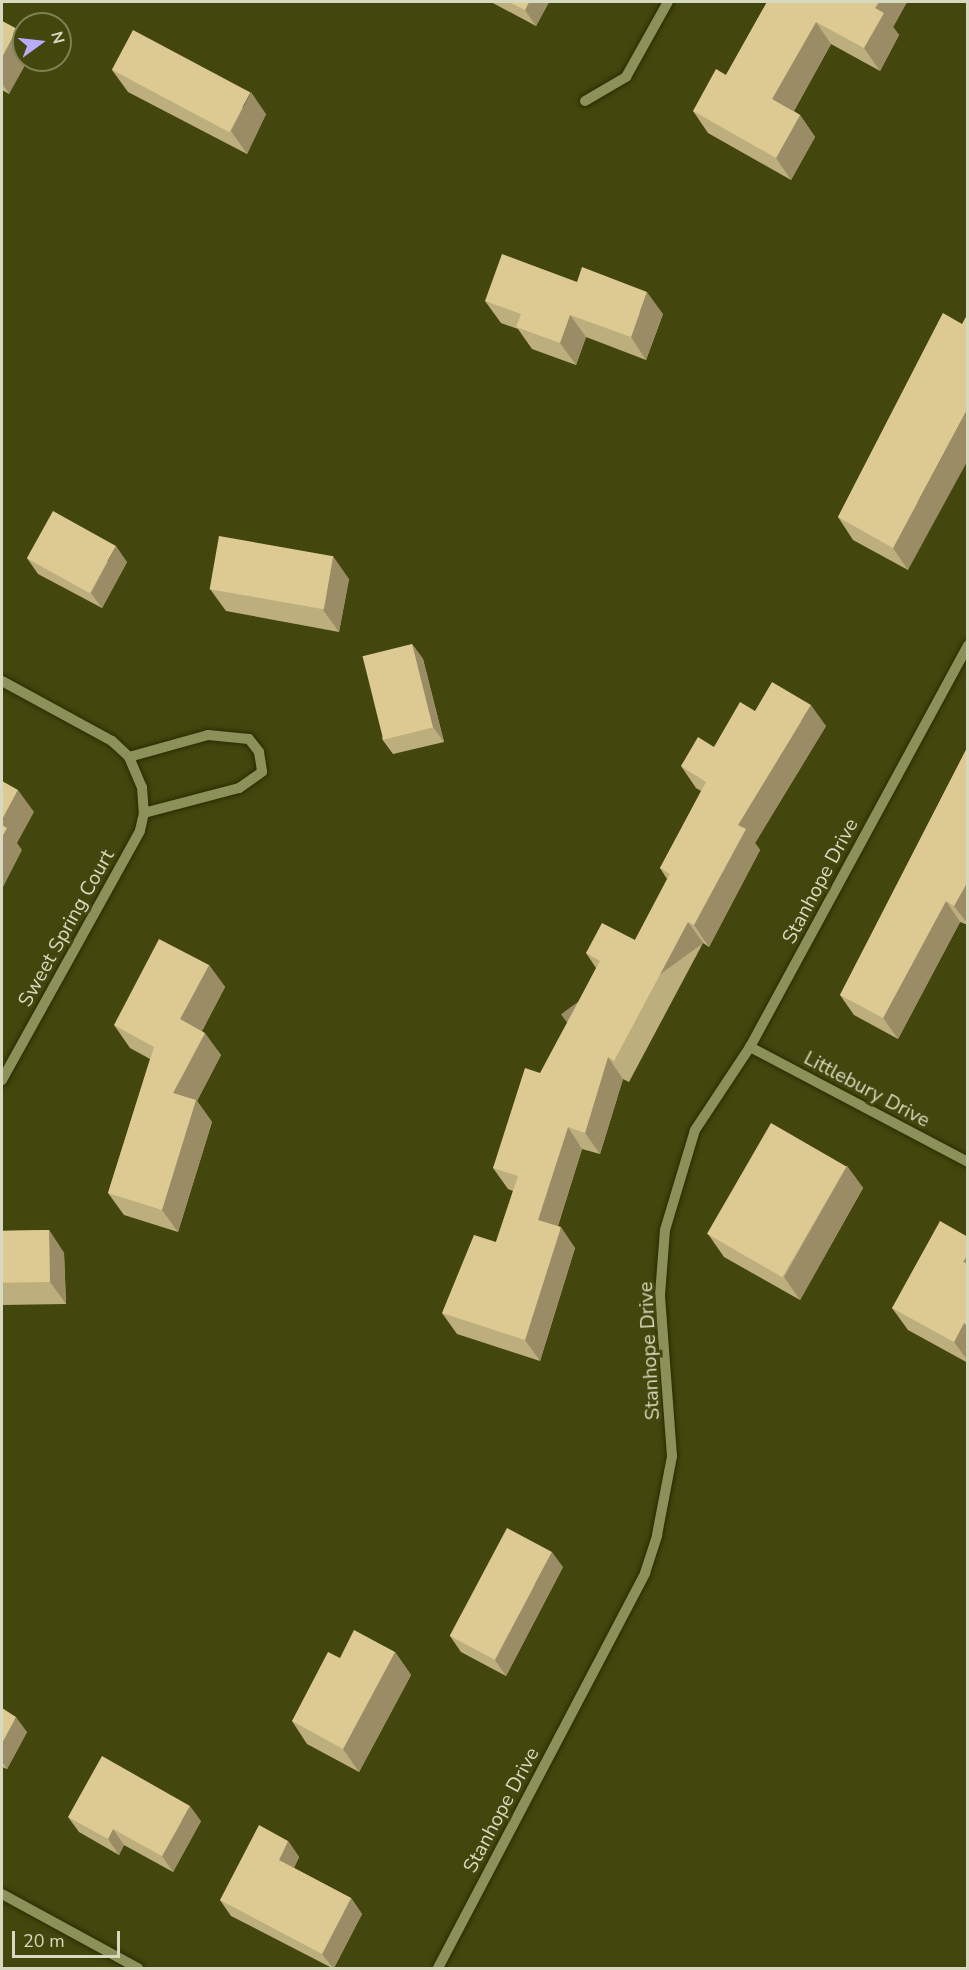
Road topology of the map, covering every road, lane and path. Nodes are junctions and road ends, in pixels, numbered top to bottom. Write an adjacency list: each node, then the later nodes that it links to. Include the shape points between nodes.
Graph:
1 (668, 2): 2 (street, via 626,77)
2 (585, 101)
3 (968, 645): 7 (street, Stanhope Drive)
4 (2, 681): 5 (street, via 112,741)
5 (129, 758): 6 (street, Sweet Spring Court, via 142,787); 6 (street, via 208,735 249,739 259,752 262,772 239,788)
6 (144, 813): 8 (street, Sweet Spring Court, via 140,831)
7 (750, 1047): 9 (street, Littlebury Drive); 13 (street, Stanhope Drive, via 695,1130 665,1230 660,1295 672,1456 645,1573)
8 (2, 1080)
9 (968, 1162)
10 (2, 1894): 11 (street)
11 (121, 1964): 12 (street)
12 (138, 1968)
13 (438, 1968)

